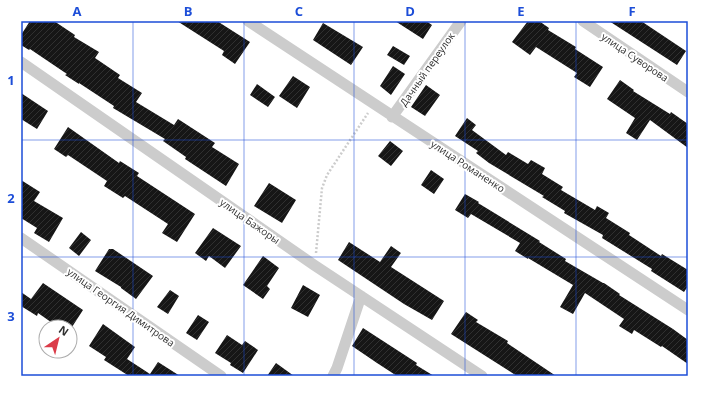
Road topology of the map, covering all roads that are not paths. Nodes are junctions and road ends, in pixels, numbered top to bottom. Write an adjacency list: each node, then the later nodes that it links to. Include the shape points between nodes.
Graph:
1 (248, 21): 6 (street, улица Романенко)
2 (461, 21): 6 (street, Дачный переулок)
3 (583, 21): 5 (street, улица Суворова)
4 (21, 62): 8 (street, улица Бажоры)
5 (688, 92)
6 (392, 117): 9 (street, улица Романенко)
7 (21, 238): 10 (street, улица Георгия Димитрова)
8 (361, 296): 11 (street); 12 (street, улица Бажоры)
9 (688, 310)
10 (221, 376)
11 (333, 376)
12 (482, 376)

